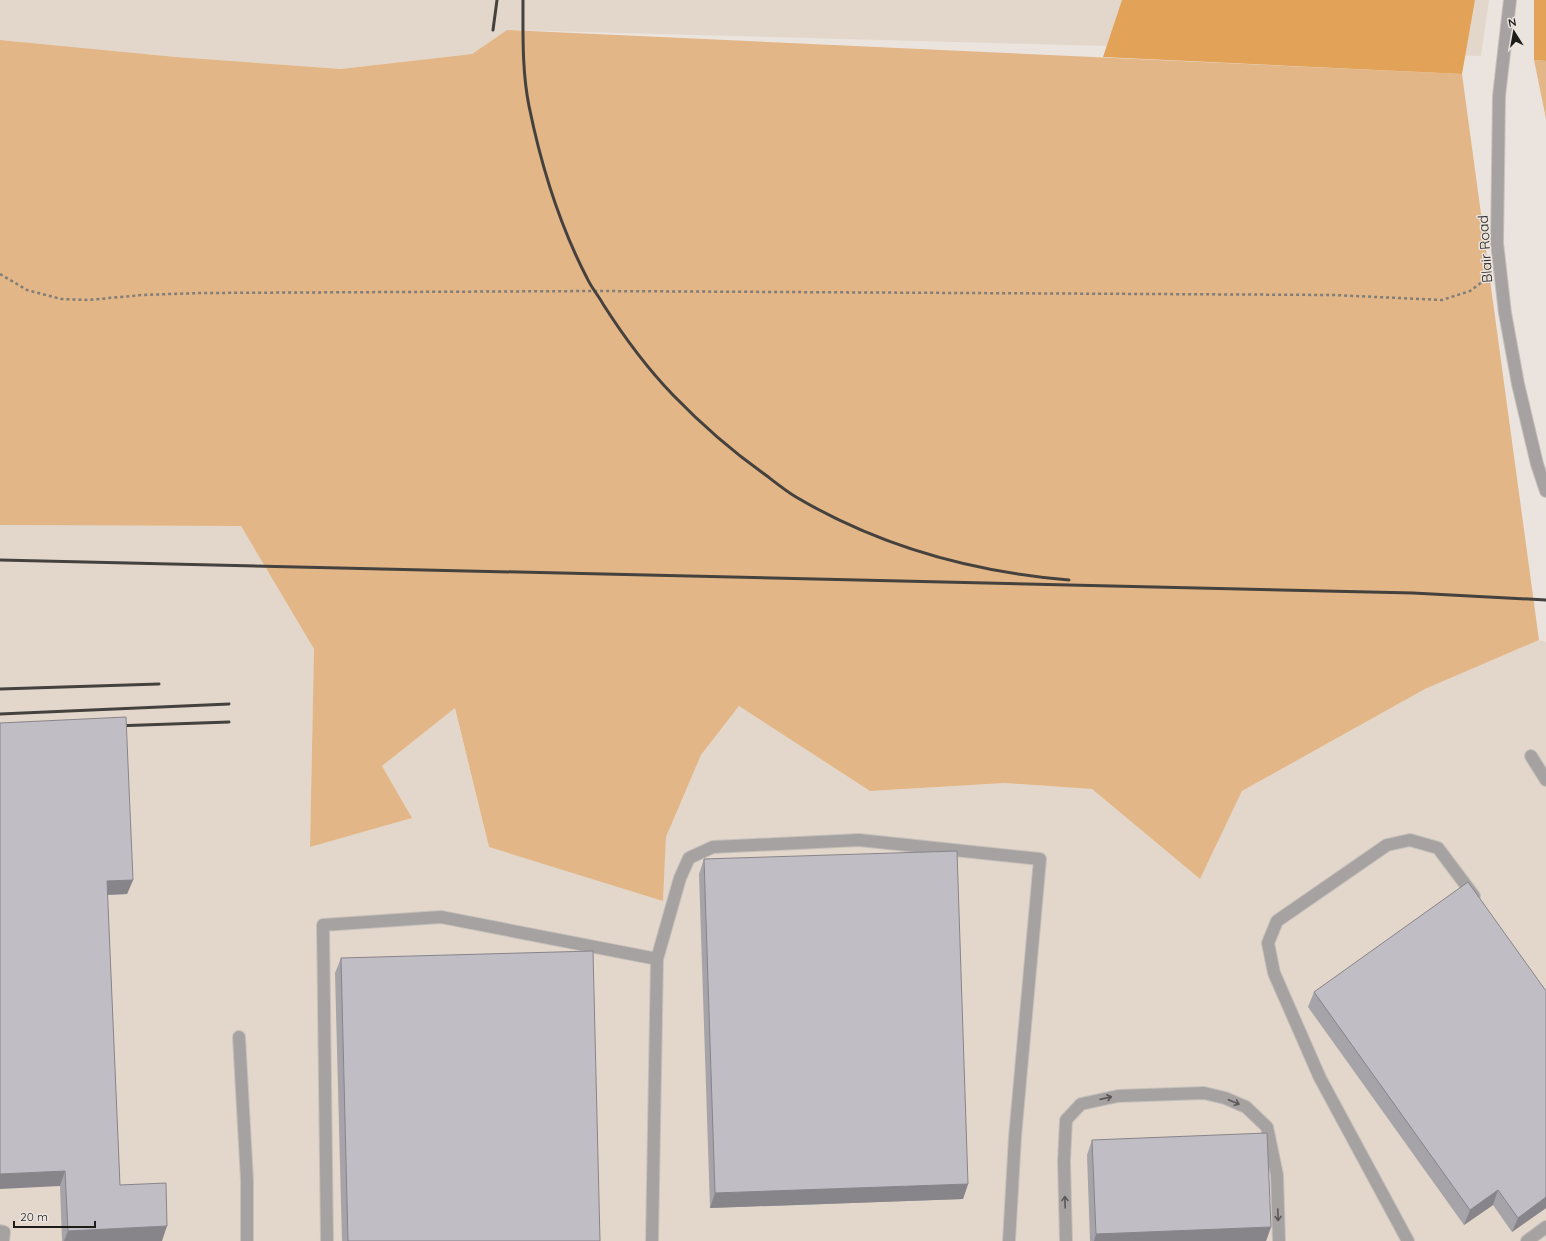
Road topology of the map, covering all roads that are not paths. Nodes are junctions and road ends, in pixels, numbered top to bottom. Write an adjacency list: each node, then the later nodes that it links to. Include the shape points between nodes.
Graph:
1 (1510, 0): 2 (street, Blair Road, via 1499,96 1497,243 1505,313 1518,384)
2 (1546, 491)
3 (1531, 756): 4 (street)
4 (1546, 780)
5 (1480, 905): 17 (street, via 1438,848 1410,840 1387,845 1277,921 1268,943 1274,973 1320,1078)
6 (658, 959): 12 (street, via 441,917 323,925); 13 (street); 14 (street, via 680,878 689,858 713,847 860,840 1040,858 1015,1137)
7 (239, 1037): 11 (street, via 247,1180)
8 (1546, 1226): 18 (street)
9 (0, 1231): 10 (street, via 4,1232)
10 (3, 1241)
11 (247, 1241)
12 (327, 1241)
13 (652, 1241)
14 (1009, 1241)
15 (1066, 1241): 16 (street, one-way to 16, via 1066,1120 1081,1104 1118,1096 1204,1093 1246,1107 1267,1127 1277,1175)
16 (1279, 1241)
17 (1408, 1241)
18 (1527, 1241)

